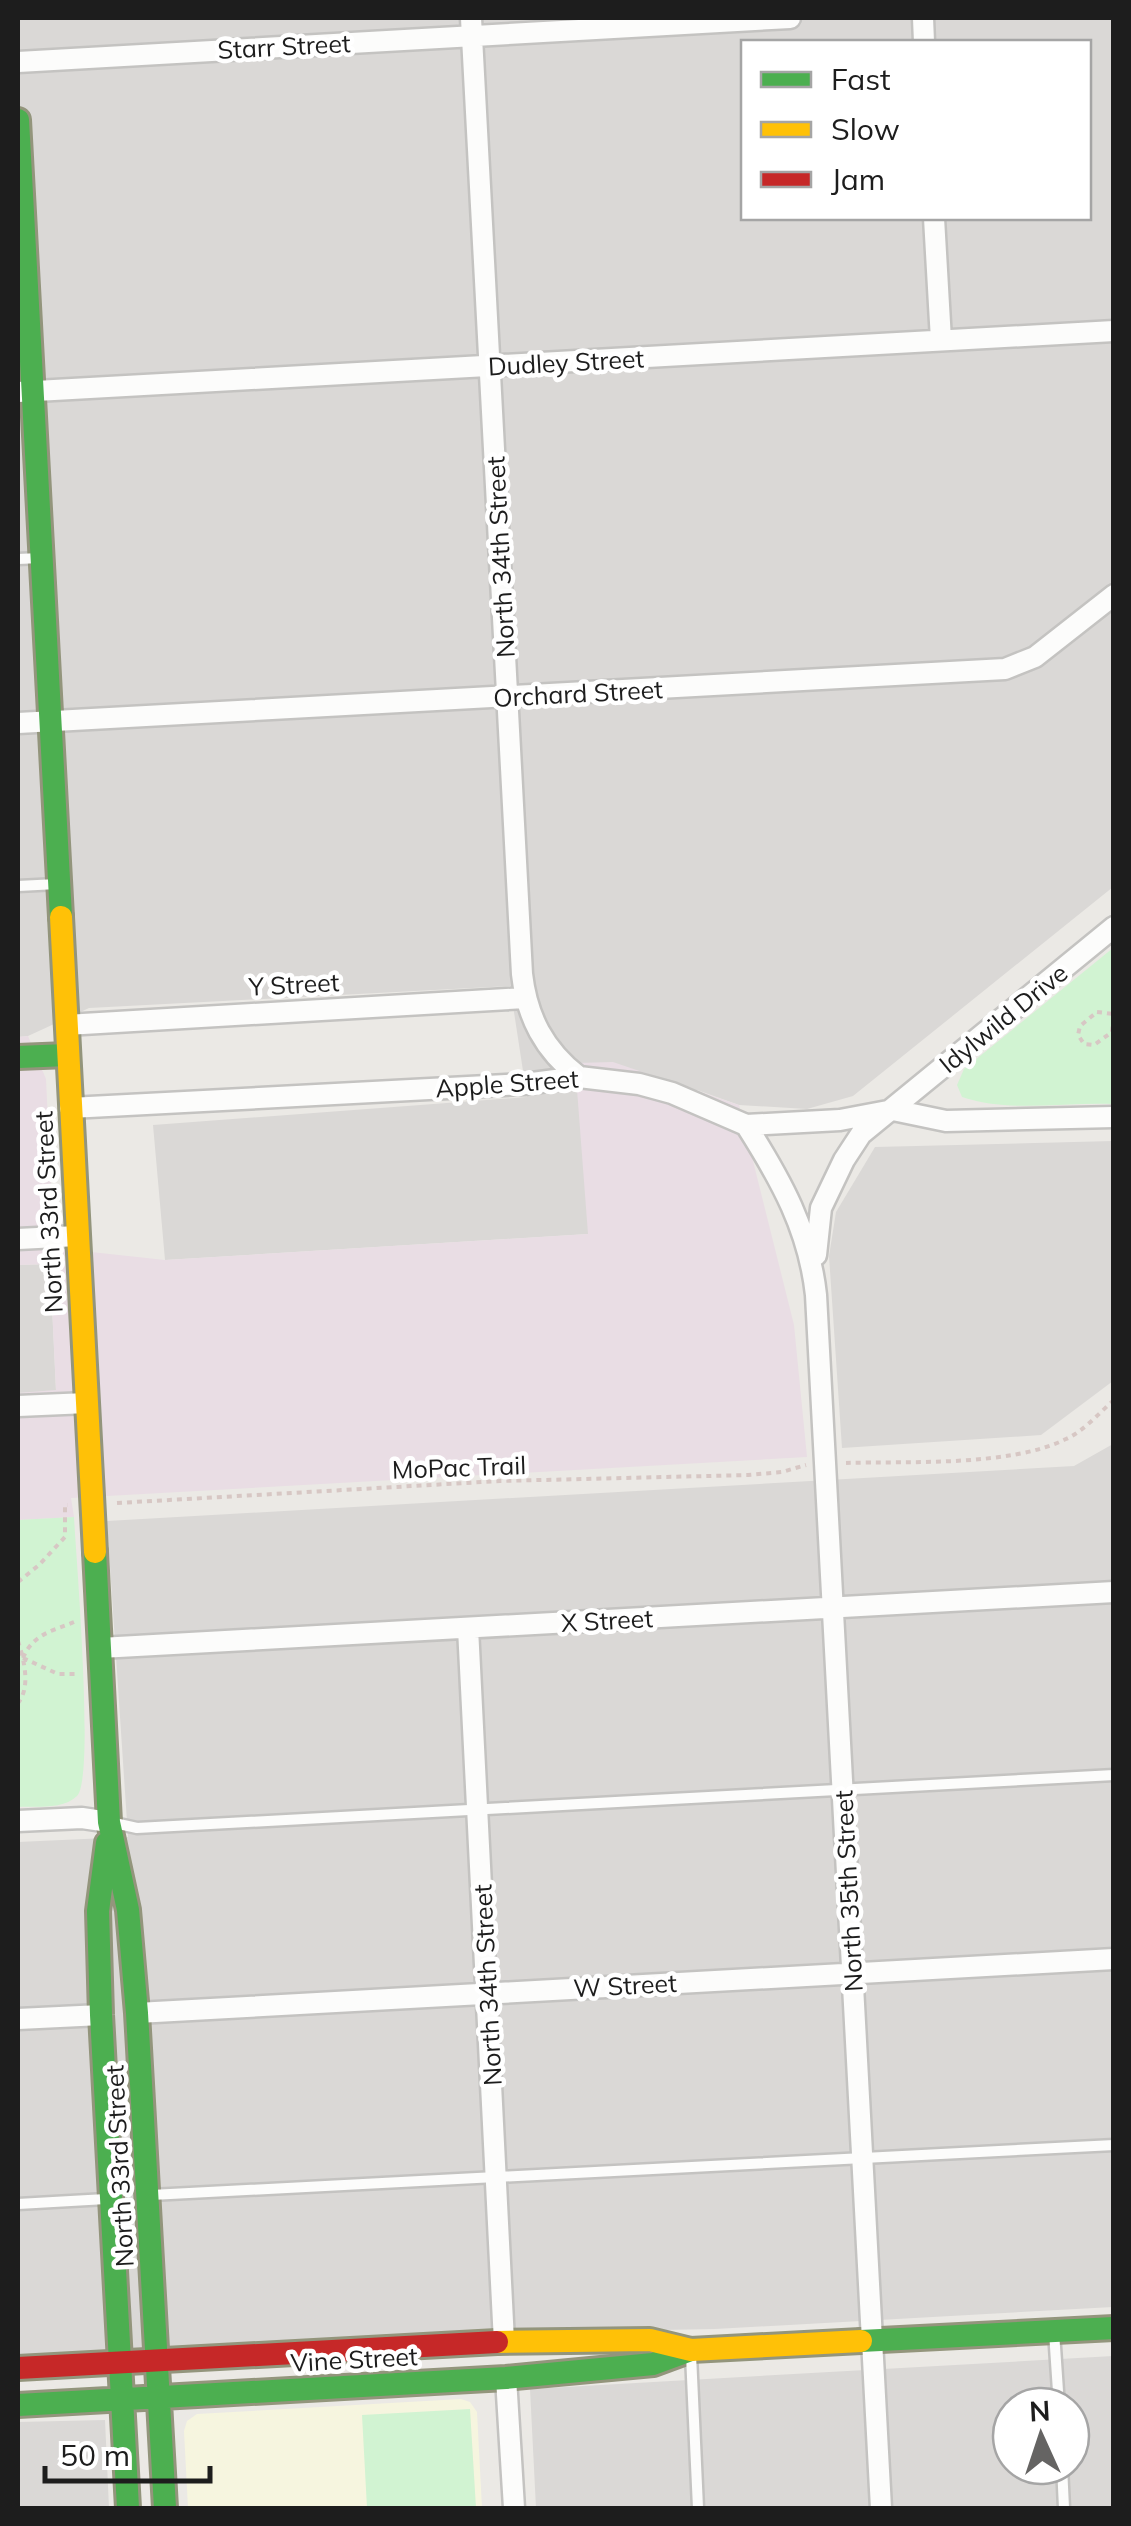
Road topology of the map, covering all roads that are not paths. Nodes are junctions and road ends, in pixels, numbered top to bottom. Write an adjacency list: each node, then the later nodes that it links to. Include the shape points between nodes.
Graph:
1 (790, 18): 2 (street, Starr Street)
2 (472, 26): 3 (street, Starr Street); 9 (street, North 34th Street)
3 (18, 62)
4 (18, 120): 6 (main road, North 33rd Street)
5 (934, 220): 8 (street)
6 (20, 228): 10 (main road, North 33rd Street)
7 (1114, 331): 8 (street, Dudley Street)
8 (941, 340): 9 (street, Dudley Street)
9 (490, 366): 10 (street, Dudley Street); 13 (street, North 34th Street)
10 (24, 391): 11 (main road, North 33rd Street)
11 (29, 559): 14 (main road, North 33rd Street)
12 (1114, 595): 13 (street, Orchard Street, via 1035,658 1005,669)
13 (508, 698): 14 (street, Orchard Street); 19 (street, North 34th Street)
14 (50, 722): 15 (street, Orchard Street); 16 (main road, North 33rd Street)
15 (18, 723)
16 (58, 884): 17 (lane); 20 (main road, North 33rd Street)
17 (18, 886)
18 (1114, 928): 25 (street, Idylwild Drive)
19 (525, 998): 20 (street, Y Street); 23 (street, North 34th Street, via 545,1045)
20 (66, 1025): 21 (main road, North 33rd Street)
21 (67, 1054): 22 (main road); 24 (main road, North 33rd Street)
22 (18, 1057)
23 (579, 1077): 24 (street, Apple Street); 27 (street, Apple Street, via 638,1084)
24 (70, 1108): 28 (main road, North 33rd Street)
25 (893, 1110): 26 (street, Apple Street, via 946,1122); 27 (street, Apple Street); 30 (street, North 35th Street, via 861,1134 830,1188 821,1208)
26 (1114, 1117)
27 (746, 1126): 30 (street, North 35th Street, via 792,1203)
28 (77, 1236): 29 (street); 31 (main road, North 33rd Street)
29 (18, 1239)
30 (814, 1274): 34 (street, North 35th Street)
31 (87, 1403): 32 (street); 36 (main road, North 33rd Street)
32 (18, 1406)
33 (1114, 1592): 34 (street, X Street)
34 (833, 1608): 35 (street, X Street); 38 (street, North 35th Street)
35 (468, 1628): 36 (street, X Street); 39 (street, North 34th Street)
36 (100, 1648): 41 (main road, North 33rd Street)
37 (1114, 1775): 38 (lane)
38 (842, 1791): 39 (lane); 43 (street, North 35th Street)
39 (478, 1808): 41 (lane, via 137,1828); 44 (street, North 34th Street)
40 (18, 1821): 41 (street)
41 (109, 1822): 45 (main road, North 33rd Street, via 128,1910); 46 (main road, North 33rd Street, via 98,1911)
42 (1114, 1960): 43 (street, W Street)
43 (853, 1973): 44 (street, W Street); 49 (street, North 35th Street)
44 (488, 1993): 45 (street, W Street); 50 (street, North 34th Street)
45 (137, 2013): 51 (main road, North 33rd Street)
46 (101, 2015): 47 (street); 52 (main road, North 33rd Street)
47 (18, 2020)
48 (1114, 2145): 49 (lane)
49 (863, 2159): 50 (lane); 56 (street, North 35th Street)
50 (496, 2178): 51 (lane); 57 (street, North 34th Street)
51 (148, 2195): 59 (main road, North 33rd Street)
52 (111, 2198): 53 (lane); 60 (main road, North 33rd Street)
53 (18, 2204)
54 (1114, 2328): 55 (main road, Vine Street)
55 (1054, 2331): 56 (main road, Vine Street); 63 (lane)
56 (872, 2340): 58 (main road, Vine Street); 71 (street, North 35th Street)
57 (504, 2342): 58 (main road, Vine Street, via 650,2340); 59 (main road, Vine Street)
58 (691, 2350): 62 (main road, Vine Street, via 653,2364); 70 (lane)
59 (157, 2360): 60 (main road, Vine Street); 64 (main road, North 33rd Street)
60 (120, 2362): 61 (main road, Vine Street); 65 (main road, North 33rd Street)
61 (18, 2368)
62 (506, 2378): 64 (main road, Vine Street); 69 (street)
63 (1058, 2386)
64 (160, 2397): 65 (main road, Vine Street); 68 (main road, North 33rd Street)
65 (122, 2399): 66 (main road, Vine Street); 67 (main road, North 33rd Street)
66 (18, 2405)
67 (128, 2508)
68 (165, 2508)
69 (514, 2508)
70 (698, 2508)
71 (881, 2508)

